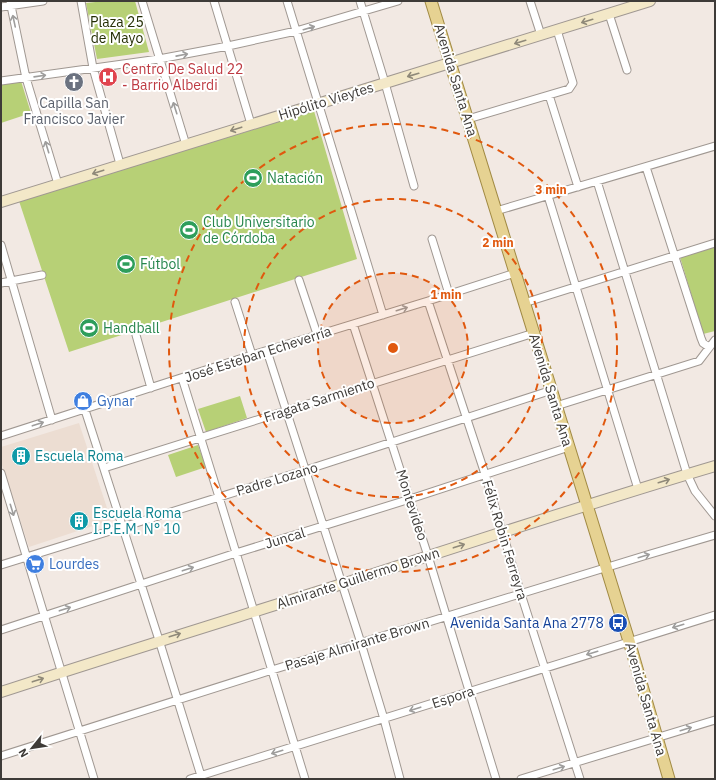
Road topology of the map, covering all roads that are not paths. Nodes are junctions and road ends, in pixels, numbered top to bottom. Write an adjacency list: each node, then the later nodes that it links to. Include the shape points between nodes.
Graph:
1 (43, 1): 11 (street)
2 (81, 1): 22 (street)
3 (142, 1): 20 (street)
4 (214, 1): 19 (street)
5 (286, 1): 17 (street)
6 (360, 1): 14 (street)
7 (398, 1): 14 (street)
8 (431, 1): 21 (main road, Avenida Santa Ana)
9 (530, 1): 18 (street)
10 (650, 1): 12 (street, Hipólito Vieytes)
11 (10, 3): 13 (street); 24 (street, one-way to 11)
12 (637, 3): 15 (street, Hipólito Vieytes)
13 (1, 7)
14 (363, 12): 17 (street, one-way to 14); 26 (street)
15 (609, 14): 16 (street, Hipólito Vieytes, one-way to 16); 23 (street)
16 (557, 30): 18 (street, Hipólito Vieytes); 27 (street, via 573,83 569,89)
17 (296, 32): 19 (street); 28 (street)
18 (541, 35): 21 (street, Hipólito Vieytes, one-way to 21)
19 (228, 46): 20 (street, one-way to 19); 30 (street)
20 (159, 59): 22 (street); 31 (street, one-way to 20)
21 (451, 64): 26 (street, Hipólito Vieytes, one-way to 26); 29 (main road, Avenida Santa Ana)
22 (92, 68): 24 (street, one-way to 22); 33 (street)
23 (627, 70)
24 (26, 78): 25 (street); 36 (street, one-way to 24)
25 (1, 81)
26 (385, 83): 28 (street, Hipólito Vieytes); 37 (street)
27 (549, 95): 29 (street); 38 (street)
28 (318, 104): 30 (street, Hipólito Vieytes); 57 (street)
29 (468, 119): 41 (main road, Avenida Santa Ana)
30 (251, 124): 31 (street, Hipólito Vieytes, one-way to 31)
31 (186, 145): 33 (street, Hipólito Vieytes)
32 (715, 146): 34 (street)
33 (120, 164): 36 (street, Hipólito Vieytes, one-way to 36)
34 (646, 166): 35 (street); 45 (street)
35 (597, 181): 38 (street); 46 (street)
36 (58, 184): 40 (street, Hipólito Vieytes)
37 (414, 186)
38 (578, 187): 39 (street)
39 (548, 196): 41 (street); 52 (street)
40 (1, 202)
41 (496, 212): 47 (main road, Avenida Santa Ana)
42 (432, 239): 53 (street)
43 (715, 243): 45 (street)
44 (1, 245): 50 (street)
45 (674, 256): 46 (street); 63 (street, via 701,338)
46 (624, 271): 52 (street); 67 (street)
47 (515, 273): 53 (street, José Esteban Echeverría); 56 (main road, Avenida Santa Ana)
48 (42, 276): 50 (street)
49 (299, 280): 60 (street)
50 (11, 281): 51 (street); 77 (street)
51 (1, 283)
52 (576, 286): 56 (street); 71 (street)
53 (449, 294): 54 (street, José Esteban Echeverría)
54 (428, 301): 57 (street, José Esteban Echeverría, one-way to 54); 66 (street, Félix Robin Ferreyra)
55 (234, 302): 65 (street)
56 (524, 302): 59 (main road, Avenida Santa Ana)
57 (383, 314): 58 (street, José Esteban Echeverría)
58 (353, 324): 60 (street, José Esteban Echeverría); 69 (street, Montevideo)
59 (534, 333): 66 (street, Fragata Sarmiento); 72 (main road, Avenida Santa Ana)
60 (317, 334): 64 (street, José Esteban Echeverría)
61 (136, 335): 70 (street)
62 (715, 340): 63 (street)
63 (709, 347): 67 (street, via 699,361)
64 (268, 351): 65 (street, José Esteban Echeverría); 75 (street)
65 (252, 355): 68 (street, José Esteban Echeverría)
66 (448, 359): 69 (street, Fragata Sarmiento); 76 (street, Félix Robin Ferreyra)
67 (656, 374): 71 (street); 87 (street)
68 (182, 378): 70 (street, José Esteban Echeverría); 79 (street)
69 (372, 384): 75 (street, Fragata Sarmiento); 80 (street, Montevideo)
70 (151, 388): 74 (street, José Esteban Echeverría)
71 (608, 389): 73 (street); 88 (street)
72 (552, 390): 73 (main road, Avenida Santa Ana); 76 (street, Padre Lozano)
73 (556, 406): 81 (main road, Avenida Santa Ana)
74 (85, 410): 77 (street, José Esteban Echeverría); 83 (street)
75 (287, 410): 79 (street, Fragata Sarmiento); 84 (street)
76 (467, 417): 80 (street, Padre Lozano); 86 (street, Félix Robin Ferreyra)
77 (52, 420): 78 (street, José Esteban Echeverría, one-way to 77)
78 (1, 436)
79 (201, 438): 83 (street, Fragata Sarmiento); 89 (street)
80 (392, 442): 84 (street, Padre Lozano); 90 (street, Montevideo)
81 (569, 447): 86 (street, Juncal); 91 (main road, Avenida Santa Ana)
82 (715, 466): 87 (street, Almirante Guillermo Brown)
83 (104, 468): 94 (street)
84 (306, 470): 89 (street, Padre Lozano); 93 (street)
85 (1, 473): 99 (street, one-way to 99)
86 (486, 474): 90 (street, Juncal); 95 (street, Félix Robin Ferreyra)
87 (687, 474): 88 (street, Almirante Guillermo Brown, one-way to 87); 92 (street, via 695,490)
88 (638, 489): 91 (street, Almirante Guillermo Brown)
89 (219, 497): 94 (street, Padre Lozano); 97 (street)
90 (410, 499): 93 (street, Juncal); 98 (street, Montevideo)
91 (587, 504): 95 (street, Almirante Guillermo Brown); 101 (main road, Avenida Santa Ana)
92 (715, 516)
93 (324, 526): 97 (street, Juncal); 102 (street)
94 (123, 527): 99 (street, Padre Lozano); 103 (street)
95 (503, 532): 98 (street, Almirante Guillermo Brown, one-way to 95); 104 (street, Félix Robin Ferreyra)
96 (715, 535): 101 (street, Pasaje Almirante Brown, one-way to 96)
97 (236, 553): 103 (street, Juncal, one-way to 97); 105 (street)
98 (428, 556): 102 (street, Almirante Guillermo Brown); 108 (street, Montevideo)
99 (26, 557): 100 (street, Padre Lozano); 107 (street)
100 (1, 565)
101 (606, 567): 104 (street, Pasaje Almirante Brown); 111 (main road, Avenida Santa Ana)
102 (341, 584): 105 (street, Almirante Guillermo Brown); 112 (street)
103 (141, 585): 107 (street, Juncal, one-way to 103); 110 (street)
104 (521, 594): 108 (street, Pasaje Almirante Brown); 113 (street, Félix Robin Ferreyra)
105 (254, 611): 110 (street, Almirante Guillermo Brown, one-way to 105); 114 (street)
106 (715, 614): 111 (street, Espora, one-way to 111)
107 (44, 616): 109 (street, Juncal); 115 (street)
108 (446, 616): 112 (street, Pasaje Almirante Brown); 117 (street, Montevideo)
109 (1, 630)
110 (159, 640): 115 (street, Almirante Guillermo Brown); 118 (street)
111 (629, 641): 113 (street, Espora, one-way to 113); 122 (main road, Avenida Santa Ana)
112 (361, 643): 114 (street, Pasaje Almirante Brown); 119 (street)
113 (545, 667): 117 (street, Espora); 125 (street, Félix Robin Ferreyra)
114 (272, 670): 118 (street, Pasaje Almirante Brown); 123 (street)
115 (61, 672): 116 (street, Almirante Guillermo Brown, one-way to 115); 121 (street)
116 (1, 692)
117 (469, 692): 119 (street, Espora, one-way to 119); 131 (street, Montevideo)
118 (178, 700): 121 (street, Pasaje Almirante Brown); 126 (street)
119 (384, 719): 123 (street, Espora); 130 (street)
120 (715, 720): 122 (street, one-way to 120)
121 (79, 732): 124 (street, Pasaje Almirante Brown); 127 (street)
122 (657, 738): 125 (street); 134 (main road, Avenida Santa Ana)
123 (296, 746): 126 (street, Espora, one-way to 126); 129 (street)
124 (1, 756)
125 (576, 763): 132 (street, one-way to 125); 133 (street, Félix Robin Ferreyra)
126 (201, 777): 128 (street, Espora)
127 (94, 779)
128 (190, 779)
129 (305, 779)
130 (400, 779)
131 (496, 779)
132 (521, 779)
133 (580, 779)
134 (669, 779)

